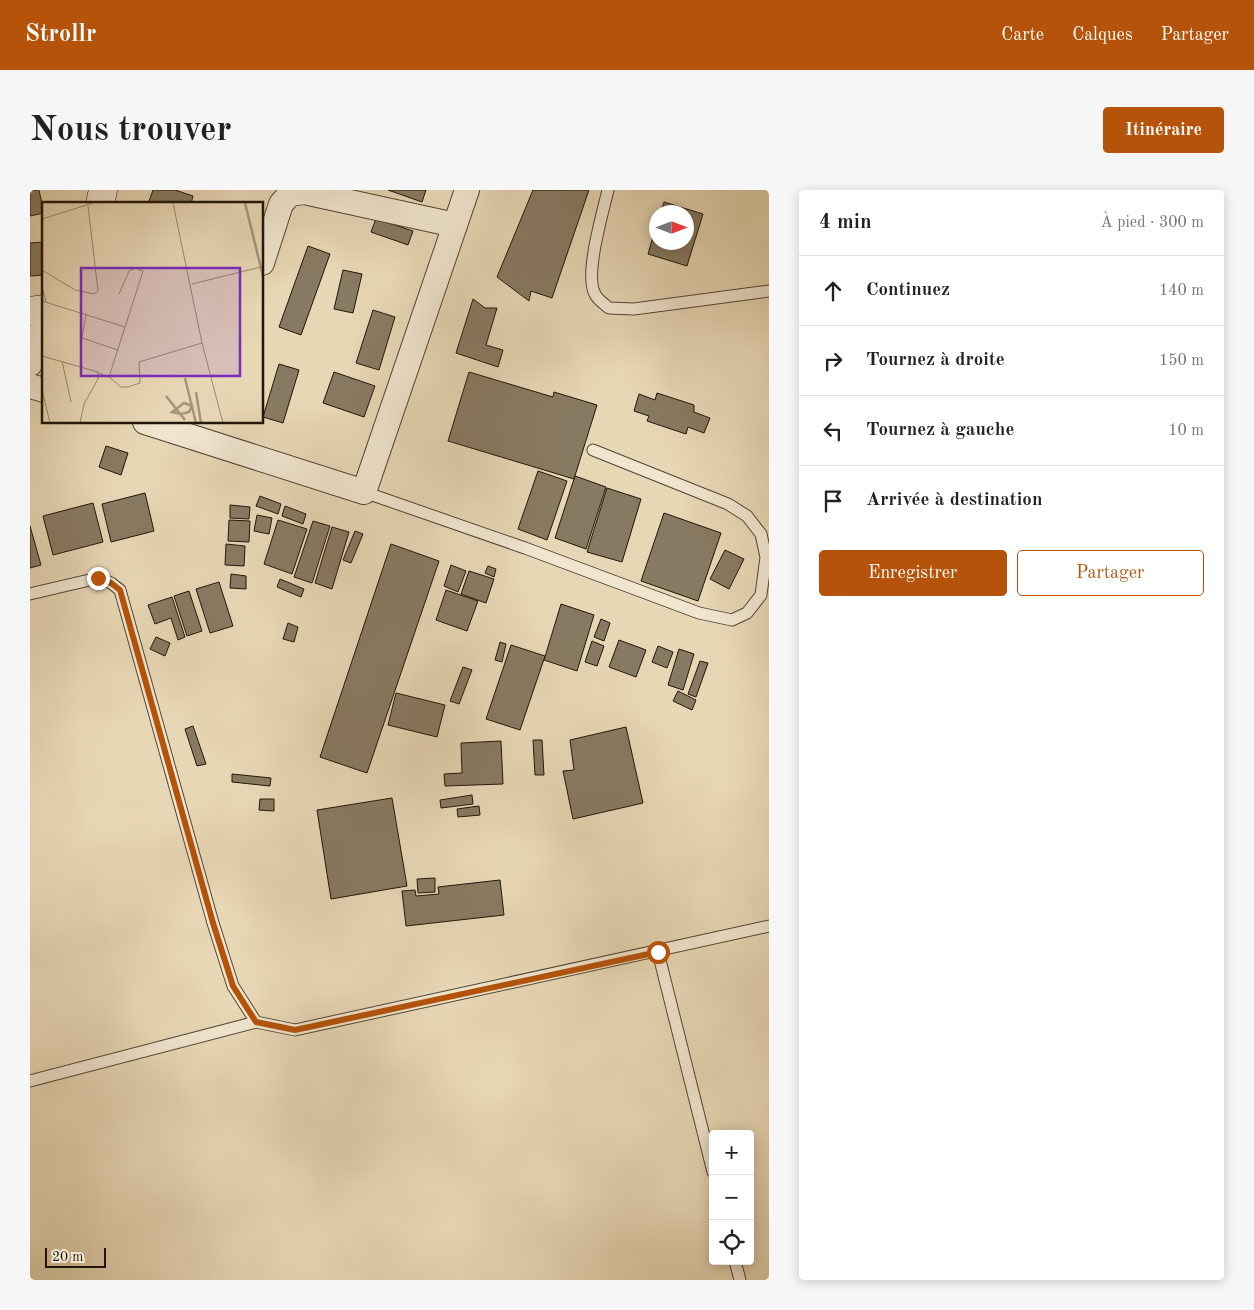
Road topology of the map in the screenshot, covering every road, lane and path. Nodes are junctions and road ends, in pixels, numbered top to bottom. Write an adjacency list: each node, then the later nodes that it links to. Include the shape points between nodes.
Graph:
1 (467, 190): 3 (street)
2 (608, 190): 5 (lane, via 591,276 594,294 609,308 634,309)
3 (455, 225): 4 (street, via 304,192 290,194 281,204); 11 (street)
4 (264, 257)
5 (769, 291)
6 (42, 329): 7 (street, via 38,352)
7 (30, 364)
8 (158, 424): 9 (street)
9 (209, 432): 11 (street)
10 (592, 450): 11 (lane, via 728,504 747,516 760,534 766,557 761,595 747,613 732,620 699,613)
11 (364, 492)
12 (30, 594): 15 (lane, via 98,578 120,590 213,923 233,986)
13 (769, 926): 14 (lane)
14 (658, 952): 15 (lane, via 295,1030); 17 (lane)
15 (256, 1022): 16 (lane)
16 (30, 1081)
17 (709, 1156)
18 (736, 1265): 19 (lane)
19 (740, 1280)

